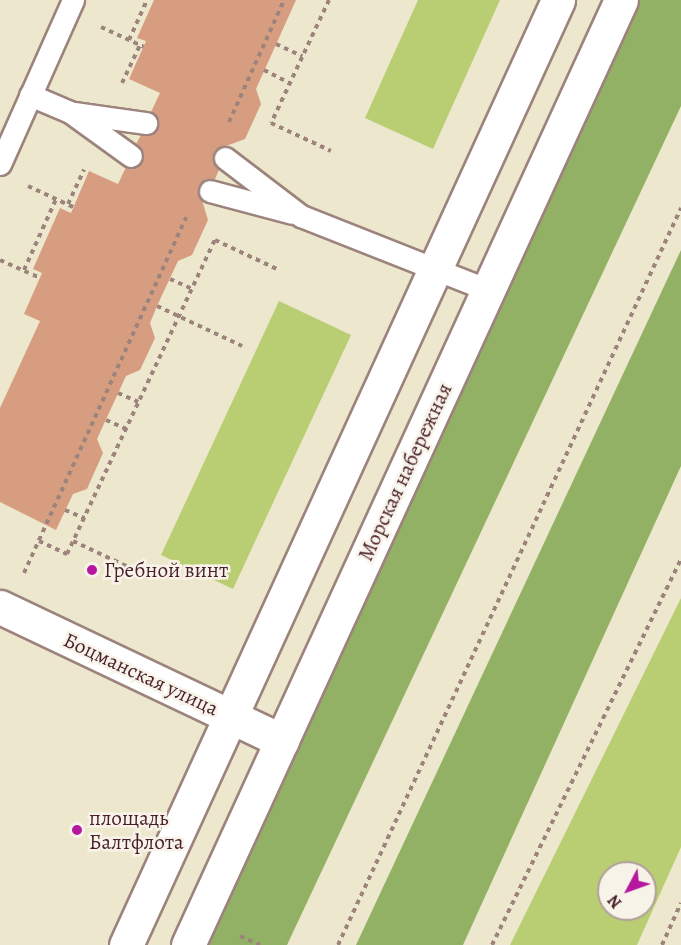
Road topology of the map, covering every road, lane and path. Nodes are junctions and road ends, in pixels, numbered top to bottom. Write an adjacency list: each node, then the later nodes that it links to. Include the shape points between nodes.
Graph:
1 (147, 0): 7 (path)
2 (284, 0): 16 (path)
3 (328, 0): 10 (path)
4 (558, 0): 29 (street)
5 (621, 0): 35 (street, Морская набережная)
6 (70, 6): 7 (path); 13 (lane)
7 (129, 40): 9 (path)
8 (276, 44): 10 (path)
9 (144, 47)
10 (302, 56): 12 (path)
11 (264, 70): 12 (path)
12 (289, 83): 17 (path, via 271,123)
13 (30, 95): 14 (lane); 20 (lane)
14 (70, 112): 15 (lane); 18 (lane)
15 (146, 123)
16 (228, 124)
17 (331, 151)
18 (131, 156)
19 (225, 158): 27 (lane)
20 (0, 164)
21 (19, 182): 23 (path)
22 (210, 191): 27 (lane)
23 (56, 199): 24 (path); 31 (path)
24 (73, 207)
25 (681, 208): 56 (path)
26 (187, 216): 45 (path)
27 (301, 216): 29 (lane)
28 (0, 260): 31 (path)
29 (436, 267): 35 (lane); 51 (street)
30 (277, 269): 34 (path, via 215,240)
31 (24, 270): 32 (path)
32 (40, 278)
33 (170, 279): 34 (path)
34 (192, 289): 37 (path)
35 (488, 290): 52 (street, Морская набережная)
36 (157, 306): 37 (path)
37 (179, 316): 38 (path); 40 (path)
38 (242, 346)
39 (118, 393): 40 (path)
40 (138, 402): 42 (path)
41 (106, 420): 42 (path)
42 (126, 429): 44 (path)
43 (65, 510): 44 (path)
44 (84, 518): 46 (path)
45 (39, 541): 46 (path, via 67,554); 47 (path)
46 (73, 541): 49 (path)
47 (31, 560)
48 (681, 560): 57 (path)
49 (139, 572)
50 (0, 607): 51 (street, Боцманская улица)
51 (230, 717): 52 (street, Боцманская улица); 54 (street)
52 (282, 741): 55 (street, Морская набережная)
53 (681, 903): 58 (path)
54 (126, 945)
55 (189, 945)
56 (338, 945)
57 (492, 945)
58 (662, 945)

